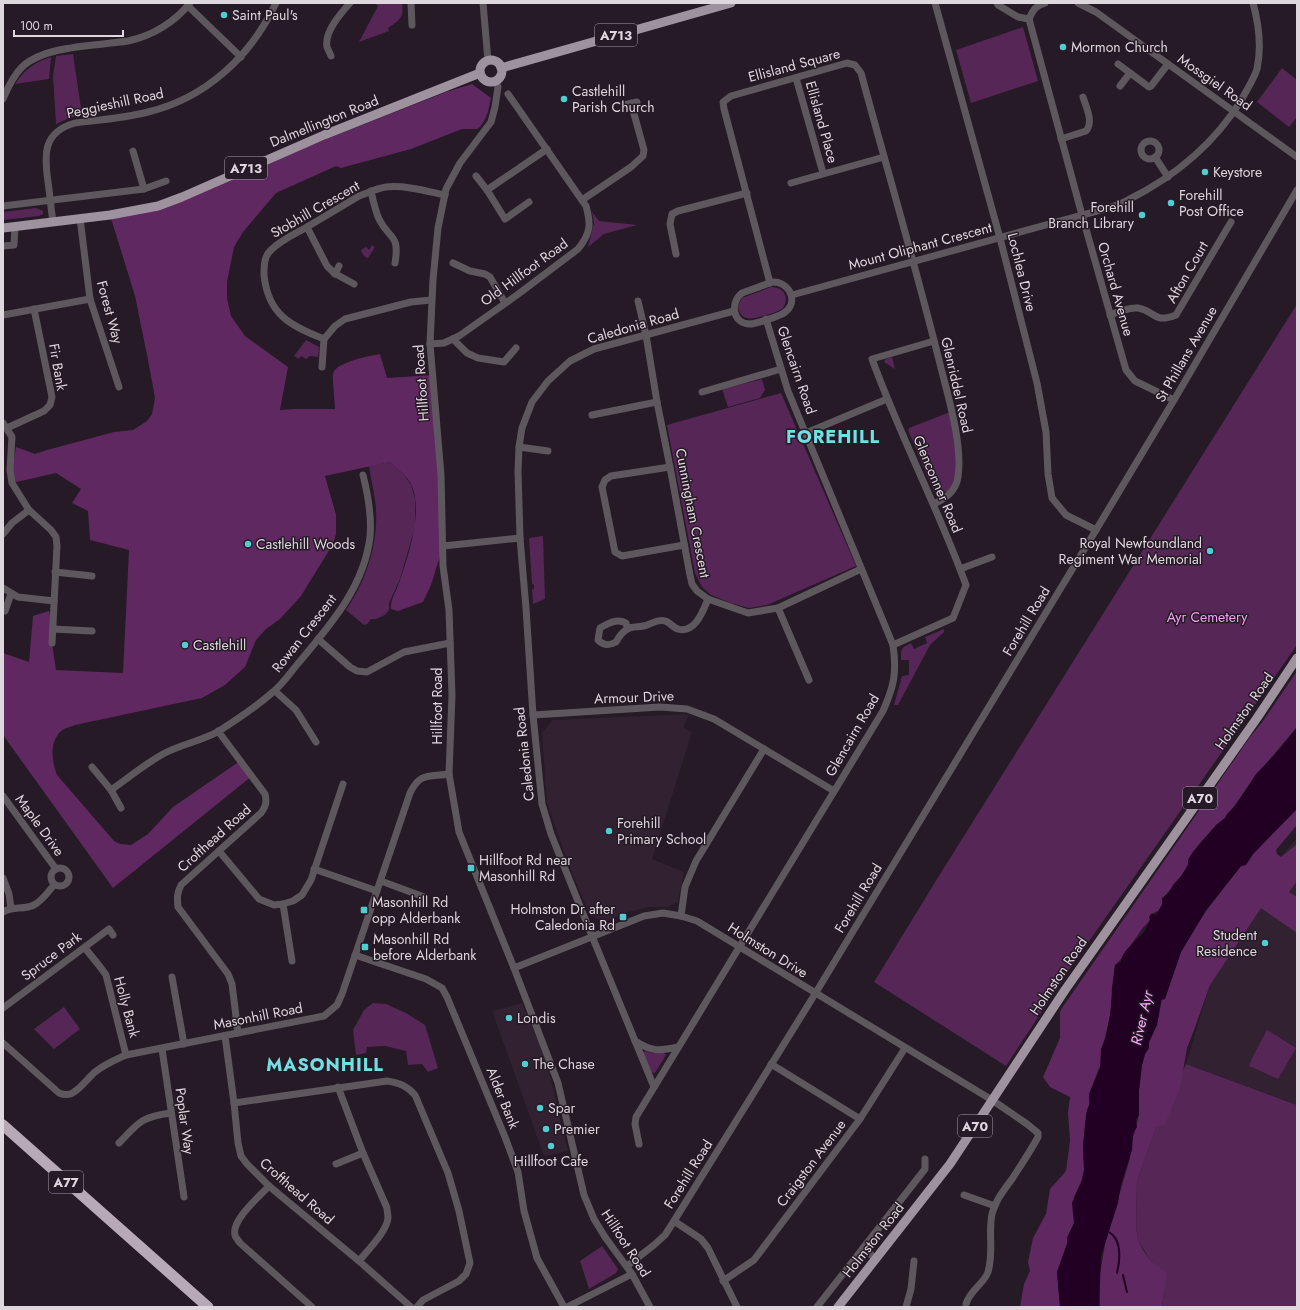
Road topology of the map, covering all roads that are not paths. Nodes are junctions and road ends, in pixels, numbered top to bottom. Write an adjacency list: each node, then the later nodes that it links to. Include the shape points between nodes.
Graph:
1 (276, 3): 15 (street, Peggieshill Road, via 262,30)
2 (350, 3): 14 (street, via 337,18 329,35 327,47)
3 (410, 3): 13 (street)
4 (483, 3): 16 (street)
5 (731, 3): 19 (main road, A713)
6 (935, 3): 58 (street, Lochlea Drive)
7 (997, 3): 12 (street, via 1018,17)
8 (1046, 3): 12 (street, via 1033,10)
9 (1078, 3): 18 (street, Mossgiel Road, via 1096,12)
10 (1253, 3): 29 (street, Mount Oliphant Crescent, via 1260,39 1256,70)
11 (189, 5): 15 (street); 27 (street, via 164,26 140,38 52,51 35,58 20,70)
12 (1029, 19): 30 (street, Orchard Avenue)
13 (412, 25)
14 (332, 56)
15 (241, 57): 48 (street, Peggieshill Road, via 212,82 172,105 147,113 76,123 60,129 53,137 46,153)
16 (488, 61): 19 (main road, via 496,62); 20 (main road, via 481,67)
17 (1118, 64): 21 (street)
18 (1168, 64): 21 (street, via 1149,87); 29 (street, Mossgiel Road)
19 (501, 68): 23 (main road, via 500,77)
20 (480, 72): 23 (main road, via 486,81); 52 (main road, Dalmellington Road / A713, via 158,206)
21 (1130, 73): 24 (street)
22 (796, 78): 34 (street, Ellisland Square, via 846,63 855,65 861,73); 36 (street, Ellisland Place); 45 (street, Ellisland Square, via 731,96 723,102)
23 (496, 81): 46 (street, Hillfoot Road, via 496,107 491,122 460,163)
24 (1120, 86)
25 (508, 94): 31 (street, Old Hillfoot Road)
26 (1083, 97): 30 (street, via 1090,121 1089,128)
27 (3, 98)
28 (631, 103): 47 (street, via 644,150 643,156)
29 (1234, 111): 33 (street, Mossgiel Road); 38 (street, Mount Oliphant Crescent, via 1204,146)
30 (1061, 139): 51 (street, Orchard Avenue)
31 (547, 149): 42 (street); 47 (street, Old Hillfoot Road)
32 (133, 151): 41 (street)
33 (1297, 156)
34 (884, 157): 36 (street, Ellisland Place); 62 (street, Ellisland Square)
35 (1155, 157): 38 (street)
36 (823, 173): 40 (street, Ellisland Place)
37 (476, 176): 42 (street)
38 (1168, 177): 51 (street, Mount Oliphant Crescent, via 1127,201)
39 (166, 181): 41 (street)
40 (791, 183)
41 (144, 189): 48 (street)
42 (487, 190): 49 (street, via 505,219)
43 (1297, 190): 91 (street, St Phillans Avenue)
44 (371, 191): 46 (street, Stobhill Crescent, via 386,187 406,188); 56 (street, Stobhill Crescent); 63 (street, via 385,233 395,242)
45 (747, 193): 60 (street, via 672,214 670,224); 68 (street, Ellisland Square)
46 (445, 195): 72 (street, Hillfoot Road, via 438,228)
47 (582, 200): 74 (street, Old Hillfoot Road, via 590,220 586,240 571,256)
48 (50, 202): 50 (street); 53 (street, Peggieshill Road)
49 (529, 202)
50 (3, 206)
51 (1082, 215): 58 (street, Mount Oliphant Crescent); 78 (street, Orchard Avenue)
52 (80, 218): 53 (main road, Dalmellington Road / A713); 71 (street, Forest Way)
53 (53, 222): 55 (main road, Dalmellington Road / A713)
54 (1231, 222): 78 (street, Afton Court, via 1176,315 1167,319 1158,318 1134,308)
55 (15, 227): 57 (main road, Dalmellington Road / A713); 59 (street, via 14,244)
56 (307, 227): 67 (street, via 327,266); 82 (street, Stobhill Crescent, via 270,251 264,261 265,287 272,304 287,321)
57 (3, 228)
58 (1000, 238): 62 (street, Mount Oliphant Crescent); 103 (street, Lochlea Drive, via 1037,383 1046,432 1052,498 1066,515)
59 (3, 246)
60 (676, 254)
61 (468, 260): 66 (street)
62 (912, 262): 70 (street, Mount Oliphant Crescent); 83 (street, Glenriddel Road)
63 (394, 263)
64 (453, 263): 66 (street)
65 (339, 266): 67 (street)
66 (466, 269): 74 (street, via 490,277)
67 (335, 274): 69 (street)
68 (770, 283): 70 (street, via 785,284); 76 (street, via 738,295)
69 (354, 284)
70 (792, 295): 79 (street, via 791,304 786,311)
71 (90, 298): 75 (street); 88 (street, Forest Way)
72 (431, 300): 82 (street, via 411,302 345,319); 84 (street, Hillfoot Road)
73 (638, 301): 80 (street, Cunningham Crescent)
74 (505, 303): 81 (street, Old Hillfoot Road)
75 (34, 309): 77 (street); 94 (street, Fir Bank, via 52,397 50,405 44,411)
76 (734, 311): 79 (street, via 737,318 744,323 751,324); 80 (street, Caledonia Road)
77 (3, 315)
78 (1110, 315): 91 (street, Orchard Avenue, via 1130,377)
79 (766, 319): 87 (street, Glencairn Road)
80 (646, 335): 92 (street, Cunningham Crescent); 96 (street, Caledonia Road, via 594,349 570,361 548,381 532,402 522,428)
81 (453, 338): 84 (street, Old Hillfoot Road, via 444,343); 85 (street, via 467,353 478,358 504,362)
82 (324, 339): 86 (street)
83 (934, 341): 90 (street, Glenconner Road, via 872,359); 101 (street, Glenriddel Road, via 952,415 959,468 955,489)
84 (430, 344): 107 (street, Hillfoot Road, via 441,475)
85 (516, 348)
86 (322, 366)
87 (781, 369): 89 (street); 95 (street, Glencairn Road)
88 (119, 387)
89 (702, 392)
90 (887, 399): 95 (street); 101 (street, Glenconner Road)
91 (1174, 400): 103 (street, St Phillans Avenue)
92 (657, 402): 93 (street); 98 (street, Cunningham Crescent)
93 (592, 414)
94 (5, 426): 99 (street, via 12,437)
95 (806, 433): 109 (street, Glencairn Road)
96 (520, 447): 97 (street); 105 (street, Caledonia Road)
97 (548, 451)
98 (670, 466): 106 (street, Cunningham Crescent); 106 (street, via 611,476 605,480 602,487 615,552 622,556)
99 (7, 470): 102 (street)
100 (363, 474): 122 (street, Rowan Crescent, via 370,521 366,556 348,600)
101 (934, 504): 110 (street, Glenconner Road)
102 (29, 510): 104 (street); 111 (street, via 56,537)
103 (1096, 530): 160 (street, Forehill Road)
104 (3, 534)
105 (520, 538): 107 (street); 129 (street, Caledonia Road)
106 (684, 545): 115 (street, Cunningham Crescent, via 692,584)
107 (443, 546): 124 (street, Hillfoot Road)
108 (992, 557): 110 (street)
109 (861, 569): 117 (street, Cunningham Crescent); 125 (street, Glencairn Road)
110 (960, 569): 125 (street, Glenconner Road, via 966,585 952,618)
111 (56, 572): 112 (street); 116 (street)
112 (92, 576)
113 (3, 588): 114 (street)
114 (10, 594): 116 (street, via 18,598); 118 (street)
115 (708, 599): 117 (street, Cunningham Crescent, via 748,613); 119 (street, via 701,615 693,626 686,630 678,629 665,621)
116 (54, 601): 120 (street)
117 (778, 608): 127 (street)
118 (5, 611)
119 (627, 628)
120 (52, 629): 121 (street); 123 (street)
121 (92, 631)
122 (318, 640): 124 (street, via 350,667 367,672 404,652); 128 (street, Rowan Crescent)
123 (52, 643)
124 (450, 643): 134 (street, Hillfoot Road, via 452,696)
125 (893, 645): 137 (street, Glencairn Road, via 895,663 890,696)
126 (1297, 658): 174 (main road, Holmston Road / A70, via 1065,990)
127 (809, 680)
128 (275, 691): 130 (street, Rowan Crescent); 131 (street, Rowan Crescent, via 296,710)
129 (533, 715): 132 (street, Armour Drive, via 660,707 686,709 714,719); 153 (street, Caledonia Road, via 542,804 551,834)
130 (218, 731): 136 (street, Rowan Crescent, via 163,754); 140 (street, Crofthead Road, via 260,786 267,800 262,813)
131 (316, 742)
132 (764, 750): 137 (street, Armour Drive); 151 (street, via 696,861 685,887)
133 (92, 766): 136 (street)
134 (449, 774): 144 (street, Masonhill Road, via 428,776 415,782); 158 (street, Hillfoot Road, via 459,832)
135 (343, 784): 142 (street)
136 (111, 790): 139 (street)
137 (834, 791): 154 (street, Glencairn Road)
138 (3, 796): 141 (street, Maple Drive)
139 (121, 808)
140 (219, 851): 148 (street, via 258,899 274,905); 162 (street, Crofthead Road, via 181,885 177,899 178,907 228,974 232,984)
141 (56, 869): 145 (street, Maple Drive, via 51,877); 145 (street, Maple Drive, via 65,870 69,875 69,882 64,886)
142 (314, 869): 146 (street); 148 (street, via 302,895)
143 (3, 878): 149 (street)
144 (381, 881): 146 (street, Masonhill Road); 147 (street)
145 (54, 885): 149 (street, Maple Drive, via 33,905)
146 (377, 891): 156 (street, Masonhill Road)
147 (424, 896)
148 (283, 904): 157 (street)
149 (11, 908): 150 (street, Maple Drive)
150 (3, 912)
151 (681, 916): 153 (street, Holmston Drive, via 663,913 644,916); 154 (street, Holmston Drive, via 697,921)
152 (113, 935): 155 (street, Spruce Park, via 109,929)
153 (592, 936): 158 (street, Holmston Drive); 164 (street, Caledonia Road)
154 (739, 947): 160 (street, Holmston Drive); 167 (street, Glencairn Road)
155 (85, 948): 161 (street, Spruce Park); 170 (street, Holly Bank, via 106,976)
156 (355, 954): 162 (street, Masonhill Road, via 337,1005 324,1016); 201 (street, Alder Bank, via 426,979 442,988 448,997 518,1172 524,1211 537,1258)
157 (292, 961)
158 (514, 968): 193 (street, Hillfoot Road, via 558,1083 584,1195 605,1237)
159 (172, 977): 166 (street)
160 (815, 994): 169 (street, Holmston Drive); 171 (street, Forehill Road)
161 (3, 1008)
162 (238, 1033): 163 (street, Masonhill Road)
163 (225, 1036): 166 (street, Masonhill Road); 175 (street, Crofthead Road)
164 (635, 1041): 167 (street, via 659,1051); 173 (street, Caledonia Road)
165 (3, 1043): 170 (street, Masonhill Road, via 63,1095 74,1092 95,1072)
166 (184, 1044): 168 (street, Masonhill Road)
167 (678, 1047): 173 (street, Glencairn Road)
168 (162, 1048): 170 (street, Masonhill Road); 176 (street, Poplar Way)
169 (905, 1048): 174 (street, Holmston Drive); 177 (street, Craigston Avenue)
170 (126, 1055)
171 (771, 1064): 177 (street); 188 (street, Forehill Road)
172 (338, 1087): 175 (street); 181 (street); 200 (street, via 387,1081 400,1083 408,1088 415,1096 448,1173 470,1263 466,1274 459,1281 424,1300)
173 (654, 1087): 180 (street, Glencairn Road, via 636,1117)
174 (992, 1100): 187 (street, Holmston Drive, via 1038,1133 1036,1142); 190 (main road, Holmston Road / A70, via 946,1170)
175 (234, 1103): 184 (street, Crofthead Road, via 241,1156)
176 (171, 1113): 179 (street, via 154,1115 140,1122); 186 (street, Poplar Way)
177 (860, 1119): 195 (street, Craigston Avenue, via 754,1260)
178 (3, 1126): 197 (highway, A77)
179 (119, 1143)
180 (639, 1144)
181 (363, 1153): 183 (street); 191 (street, via 387,1208 388,1217 379,1237)
182 (924, 1159): 189 (street, Holmston Road, via 925,1169)
183 (336, 1164)
184 (269, 1186): 191 (street, Crofthead Road); 198 (street, via 239,1218 235,1226 235,1235 240,1243)
185 (964, 1195): 187 (street)
186 (184, 1197)
187 (995, 1206): 196 (street, via 990,1231 990,1264 986,1276 968,1296)
188 (674, 1221): 193 (street, Forehill Road, via 665,1235); 195 (street, via 701,1239 708,1248)
189 (863, 1248): 190 (street); 205 (street, Holmston Road)
190 (876, 1259): 206 (main road, Holmston Road / A70)
191 (359, 1261): 199 (street, Crofthead Road)
192 (914, 1261): 207 (street)
193 (626, 1266): 194 (street, Hillfoot Road)
194 (632, 1274): 202 (street); 203 (street, Hillfoot Road)
195 (723, 1281): 204 (street)
196 (966, 1304)
197 (208, 1307)
198 (312, 1307)
199 (411, 1307)
200 (417, 1307)
201 (564, 1307)
202 (567, 1307)
203 (650, 1307)
204 (737, 1307)
205 (817, 1307)
206 (838, 1307)
207 (906, 1307)

